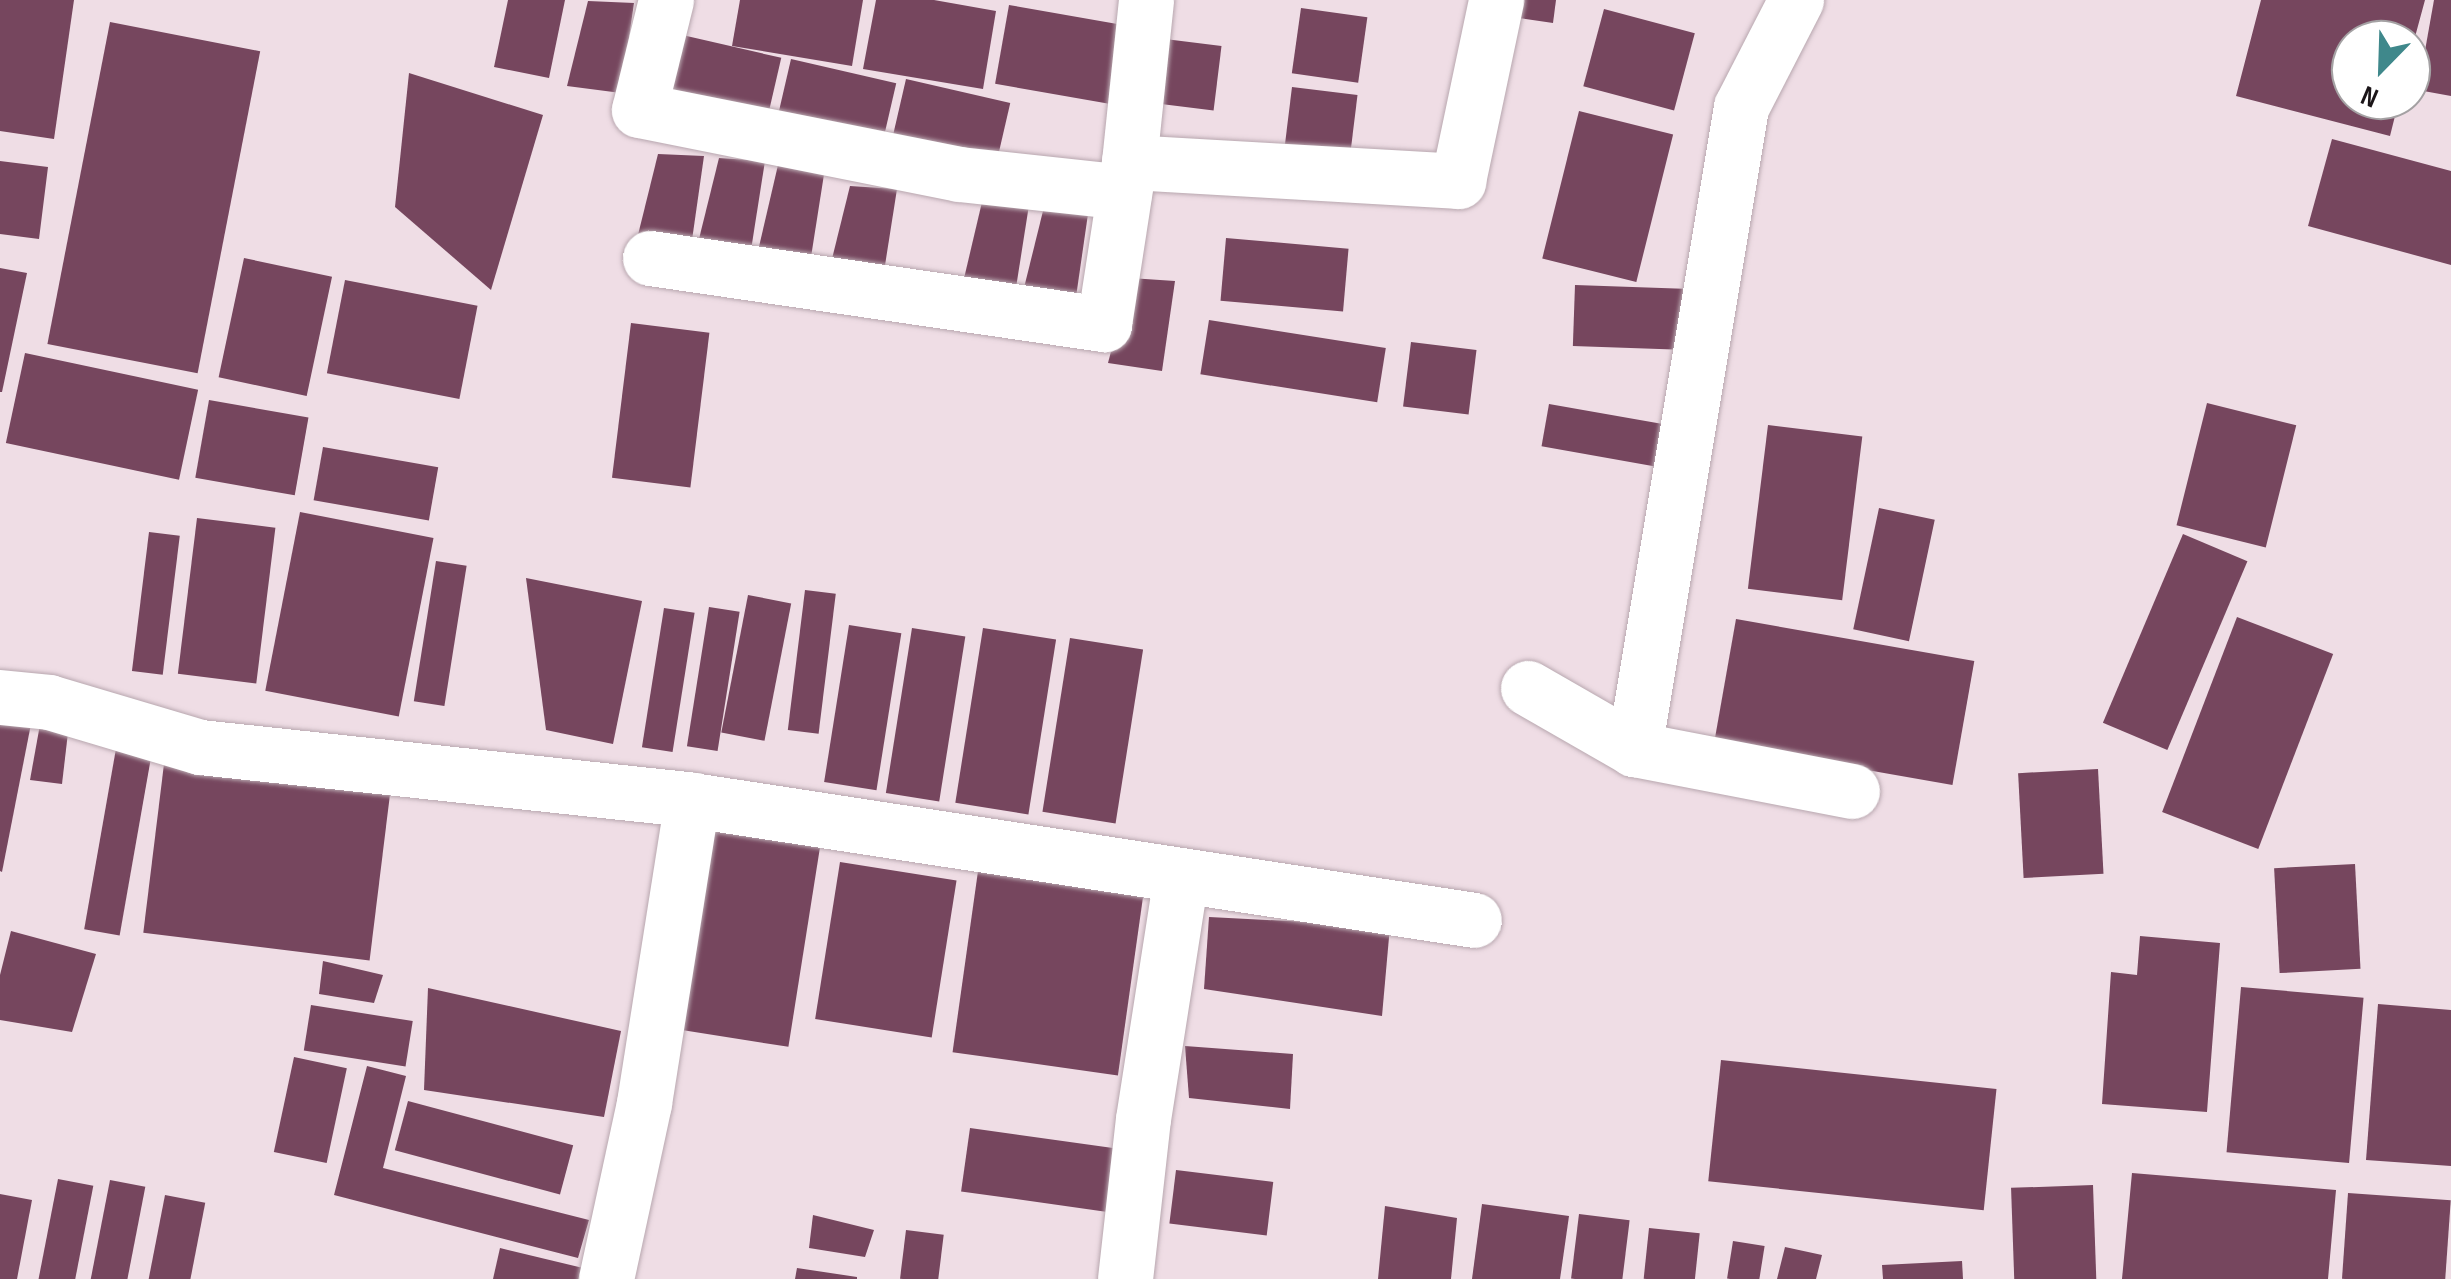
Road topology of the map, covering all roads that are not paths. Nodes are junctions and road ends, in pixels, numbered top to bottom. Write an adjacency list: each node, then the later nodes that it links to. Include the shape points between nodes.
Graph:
1 (666, 0): 5 (street, via 638,110 958,174)
2 (1146, 0): 5 (street)
3 (1496, 0): 5 (street, via 1458,181)
4 (1796, 0): 9 (street, via 1741,107)
5 (1126, 177): 6 (street, via 1104,324)
6 (650, 258)
7 (1528, 688): 9 (street)
8 (0, 697): 11 (street, via 49,702 200,747)
9 (1634, 749): 10 (street)
10 (1852, 791)
11 (692, 800): 12 (street); 14 (street, via 644,1103)
12 (1182, 877): 13 (street); 15 (street, via 1142,1119)
13 (1474, 920)
14 (606, 1279)
15 (1125, 1279)

